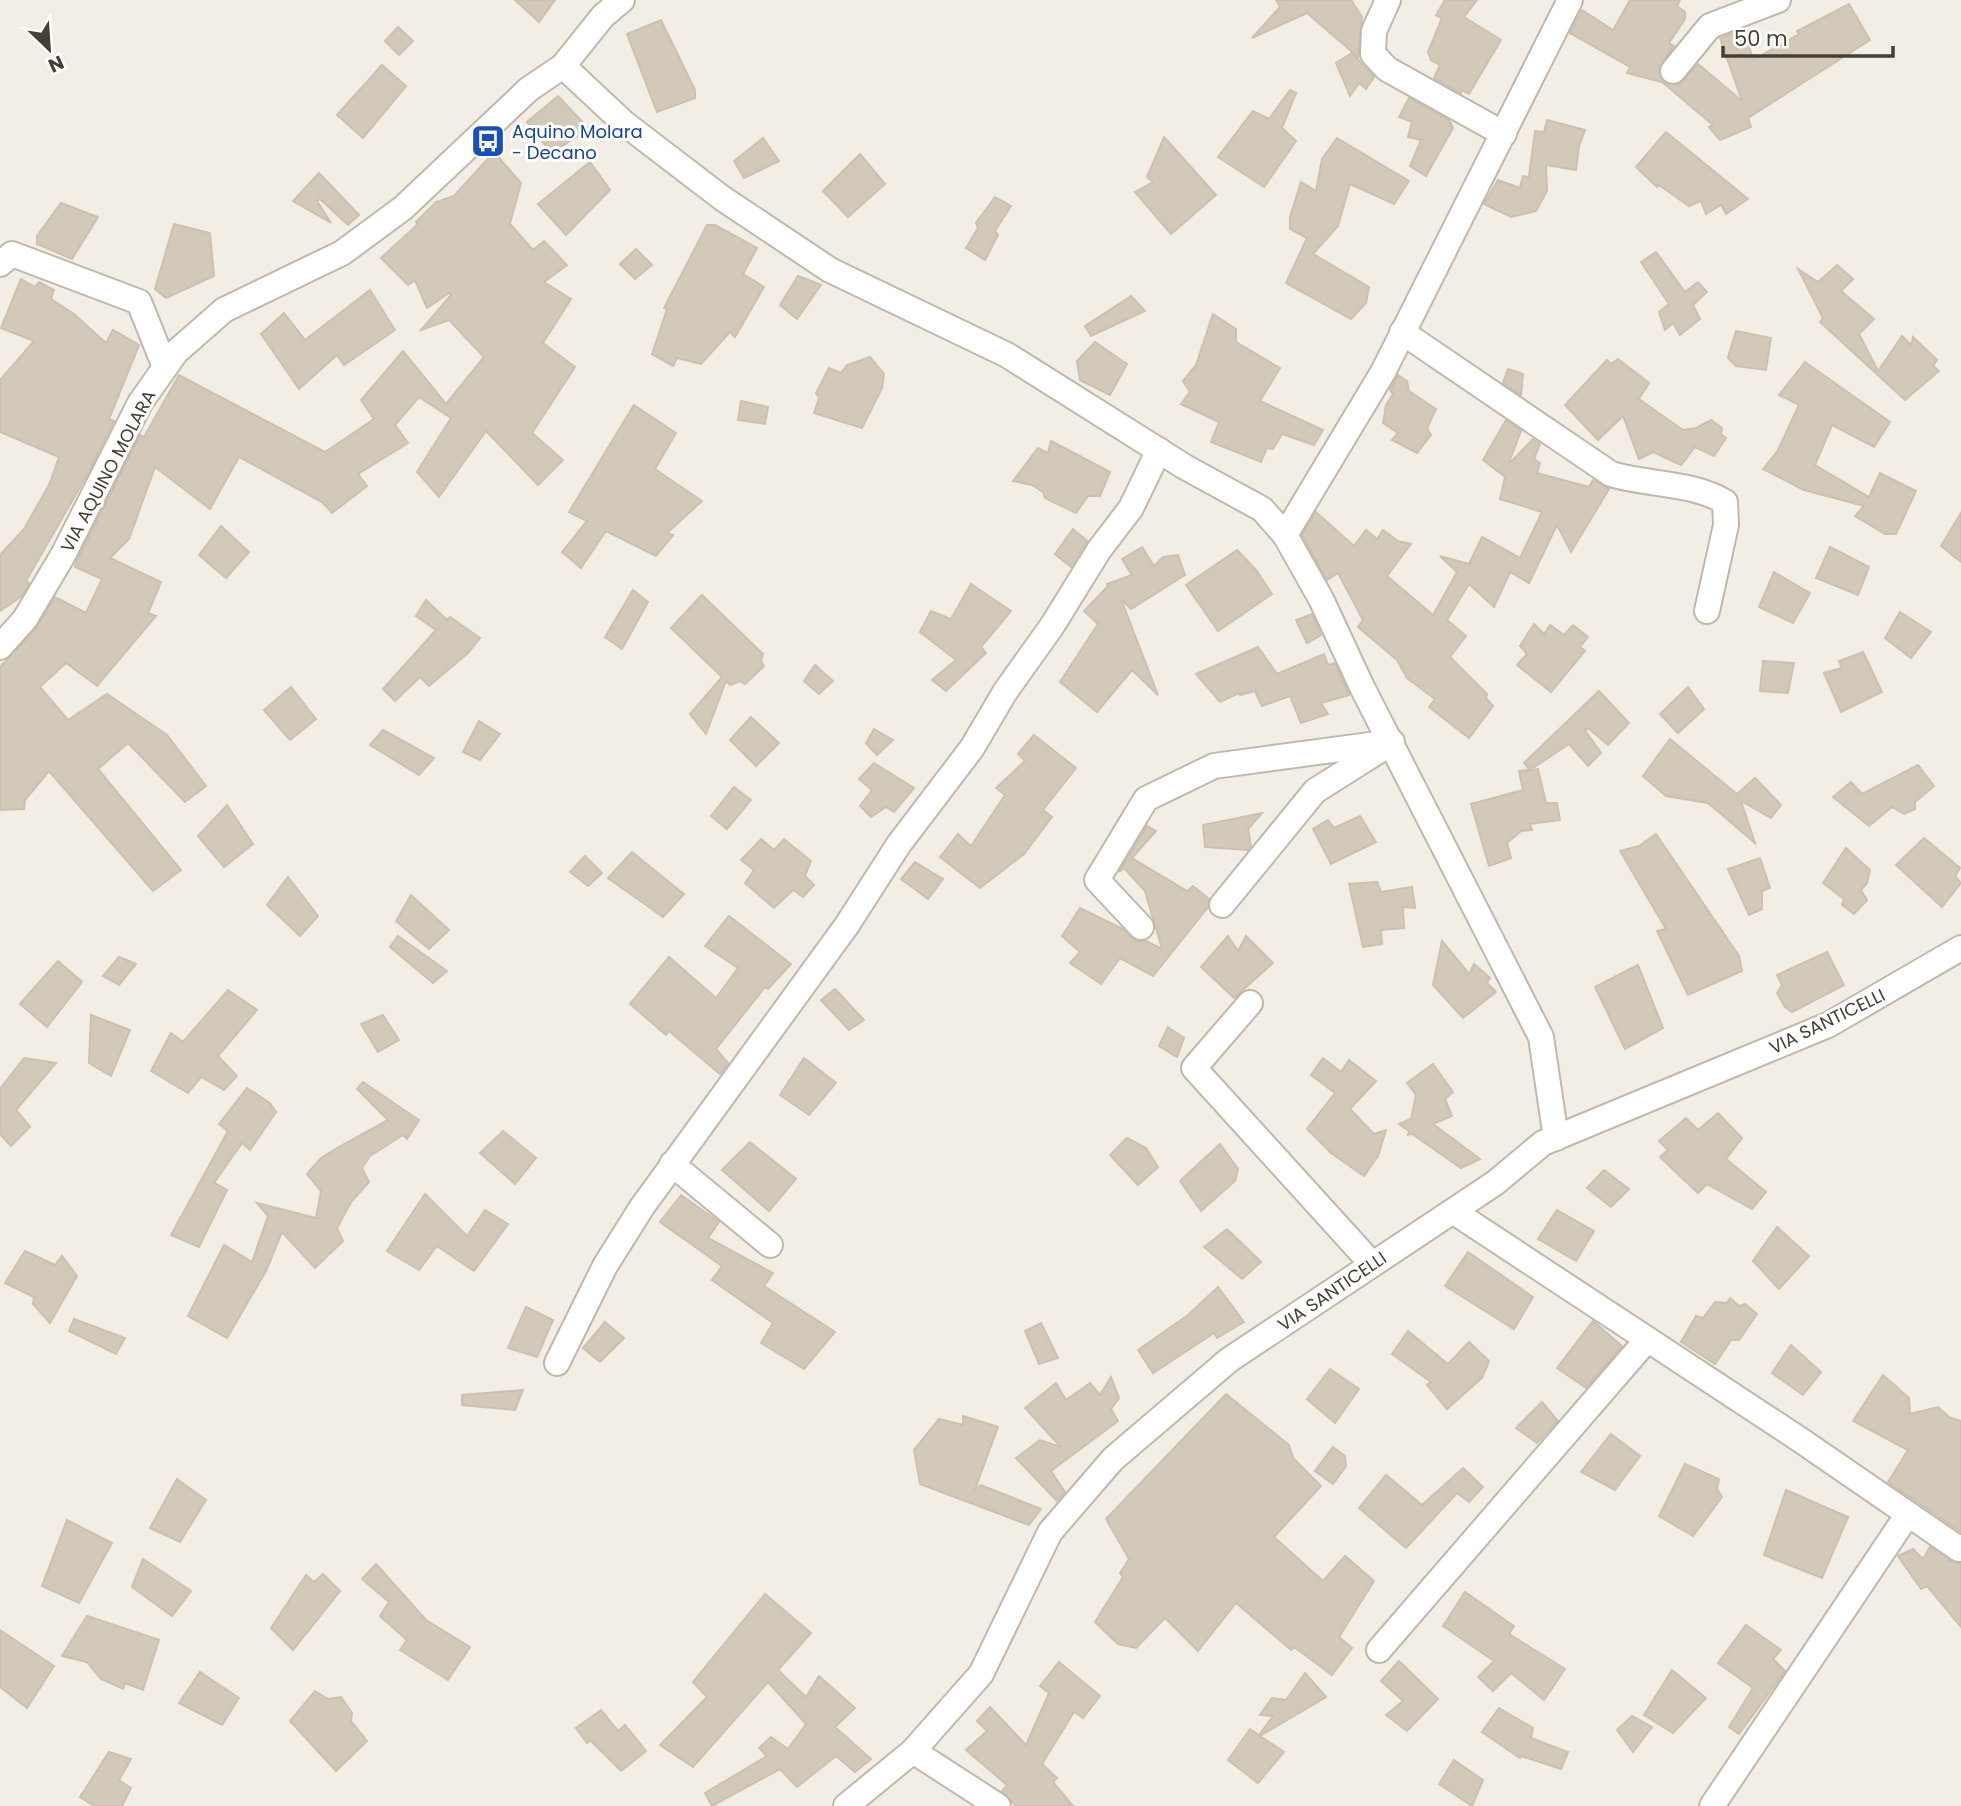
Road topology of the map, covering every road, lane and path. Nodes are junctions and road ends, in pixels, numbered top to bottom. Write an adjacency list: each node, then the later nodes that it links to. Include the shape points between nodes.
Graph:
1 (622, 0): 5 (street, VIA AQUINO MOLARA)
2 (1388, 0): 8 (street, via 1374,31 1373,54 1387,69)
3 (1570, 0): 8 (street)
4 (1777, 0): 7 (street, via 1710,26)
5 (599, 8): 6 (street, VIA AQUINO MOLARA)
6 (563, 66): 11 (street, VIA AQUINO MOLARA, via 529,89 402,208 342,253 224,310 176,352); 12 (street, via 624,123 830,270 1007,355)
7 (1673, 71)
8 (1503, 134): 10 (street)
9 (0, 264): 11 (street, via 12,254 139,302)
10 (1402, 332): 13 (street, via 1383,372); 14 (street, via 1611,474 1712,494 1725,502 1726,525)
11 (165, 368): 15 (street, VIA AQUINO MOLARA, via 140,403 63,555 25,619)
12 (1159, 450): 13 (street, via 1262,509); 22 (street, via 1131,508 972,748)
13 (1285, 535): 16 (street)
14 (1707, 611)
15 (0, 647)
16 (1392, 742): 17 (street, via 1315,791); 18 (street, via 1214,766 1146,799 1097,880); 21 (street, via 1541,1037)
17 (1222, 905)
18 (1141, 927)
19 (1961, 948): 21 (street, VIA SANTICELLI, via 1828,1025)
20 (1250, 1003): 25 (street, via 1194,1068)
21 (1556, 1138): 23 (street, VIA SANTICELLI)
22 (672, 1164): 24 (street); 27 (street, via 605,1266)
23 (1454, 1212): 25 (street, VIA SANTICELLI); 26 (street)
24 (770, 1245)
25 (1372, 1264): 31 (street, VIA SANTICELLI, via 1229,1360 1113,1459 1050,1532 981,1674)
26 (1646, 1340): 28 (street); 30 (street)
27 (557, 1363)
28 (1908, 1514): 29 (street); 34 (street)
29 (1961, 1547)
30 (1379, 1650)
31 (913, 1751): 32 (street, VIA SANTICELLI); 33 (street)
32 (846, 1806)
33 (998, 1806)
34 (1712, 1806)

